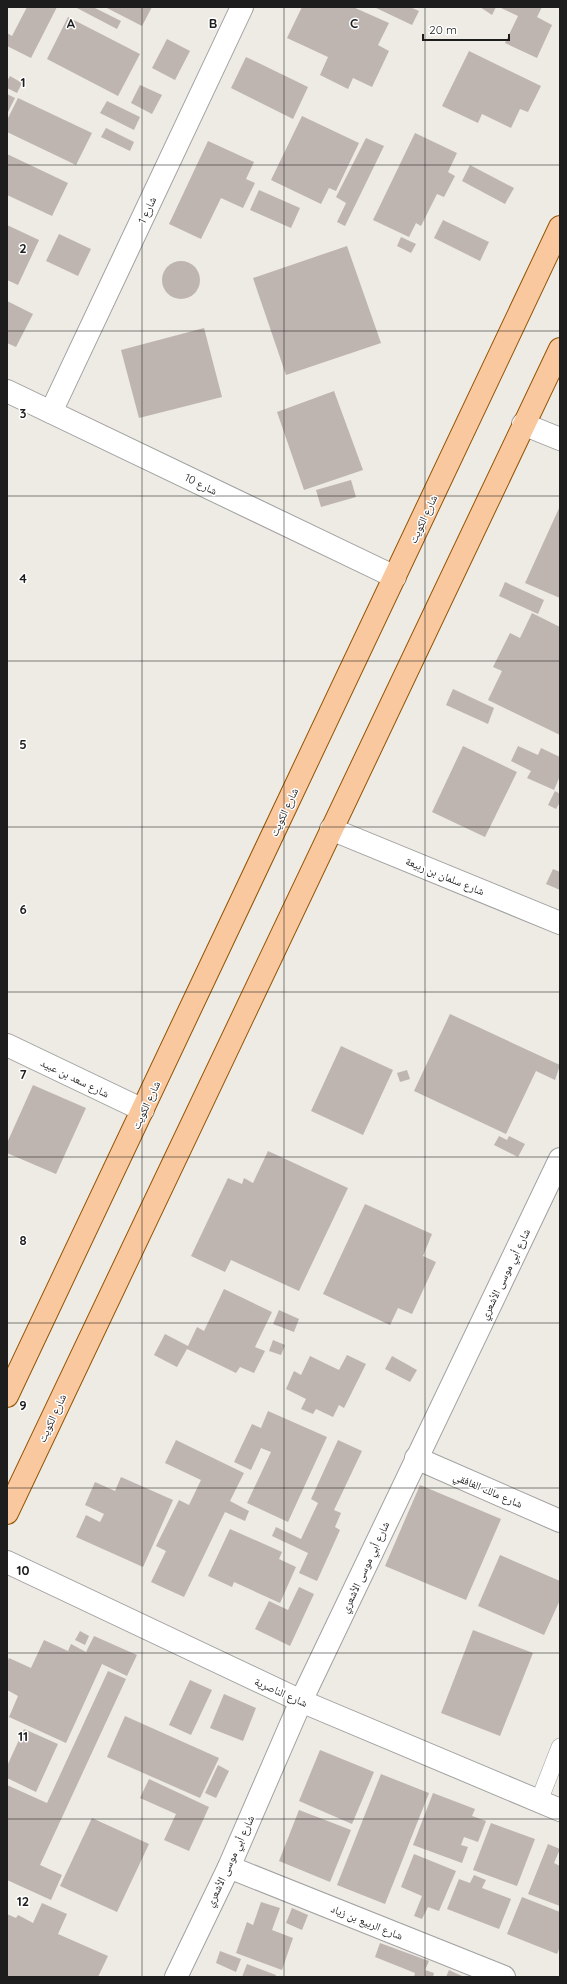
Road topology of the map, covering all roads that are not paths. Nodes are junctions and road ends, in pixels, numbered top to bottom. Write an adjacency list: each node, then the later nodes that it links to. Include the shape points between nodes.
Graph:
1 (242, 7): 5 (street, شارع 1)
2 (560, 227): 8 (main road, شارع الكويت)
3 (560, 349): 6 (main road, شارع الكويت)
4 (7, 391): 5 (street, شارع 10)
5 (51, 412): 8 (street, شارع 10)
6 (523, 424): 7 (street); 9 (main road, شارع الكويت)
7 (560, 439)
8 (395, 577): 12 (main road, شارع الكويت)
9 (331, 829): 10 (street, شارع سلمان بن ربيعة); 16 (main road, شارع الكويت)
10 (560, 922)
11 (7, 1045): 12 (street, شارع سعد بن عبيد)
12 (143, 1110): 14 (main road, شارع الكويت)
13 (559, 1165): 15 (street, شارع أبي موسى الأشعري)
14 (7, 1396)
15 (416, 1458): 17 (street, شارع مالك الغافقي); 19 (street, شارع أبي موسى الأشعري)
16 (7, 1513)
17 (560, 1521)
18 (7, 1562): 19 (street, شارع الناصرية)
19 (301, 1701): 21 (street, شارع الناصرية); 23 (street, شارع أبي موسى الأشعري)
20 (560, 1747): 21 (lane)
21 (539, 1801): 22 (street, شارع الناصرية)
22 (560, 1810)
23 (229, 1867): 24 (street, شارع أبي موسى الأشعري); 25 (street, شارع الربيع بن زياد)
24 (176, 1977)
25 (504, 1977)

